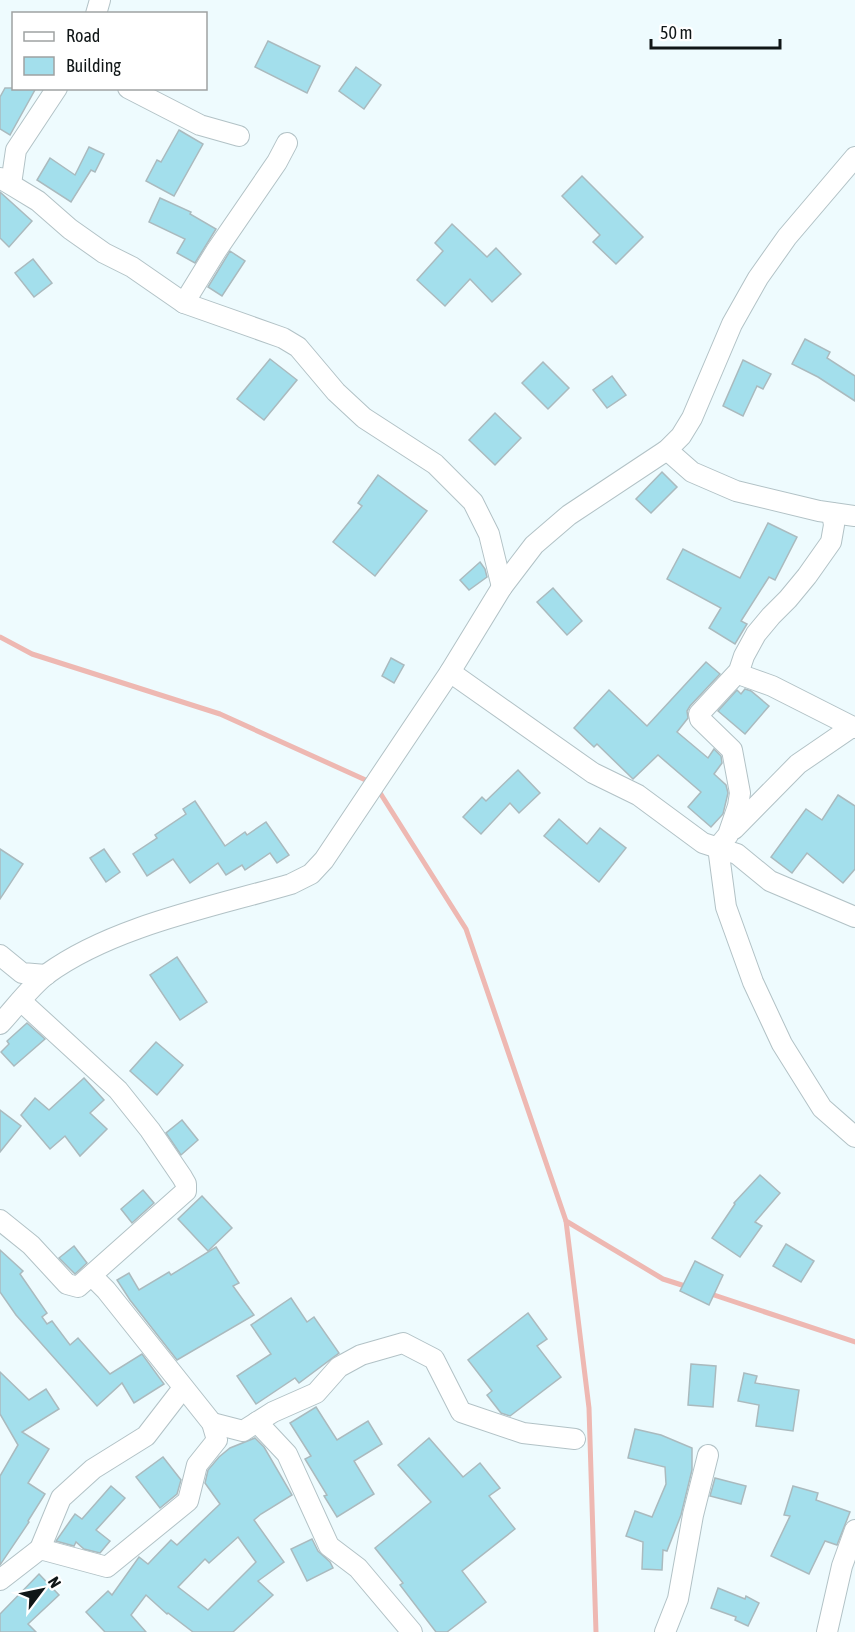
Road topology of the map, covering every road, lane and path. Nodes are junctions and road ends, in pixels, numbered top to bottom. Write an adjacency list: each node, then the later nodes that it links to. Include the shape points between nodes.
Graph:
1 (56, 90): 6 (street, via 16,150)
2 (132, 90): 3 (street, via 200,125)
3 (239, 136)
4 (287, 144): 7 (street)
5 (855, 158): 8 (street, via 787,237 758,278 732,324 692,418)
6 (5, 181): 7 (street, via 38,201 104,253 152,279)
7 (184, 303): 11 (street, via 298,347 364,418 435,464 473,502 489,534)
8 (667, 450): 9 (street, via 692,472 736,491); 11 (street, via 570,515 534,545)
9 (832, 513): 10 (street); 12 (street, via 831,542 789,599 756,634)
10 (855, 516)
11 (502, 587): 13 (street)
12 (739, 671): 14 (street); 15 (street, via 699,714 732,750 740,792)
13 (450, 672): 15 (street, via 584,767 638,795 704,843); 18 (street, via 311,874 291,885 130,931 82,952)
14 (854, 728): 15 (street, via 798,764)
15 (723, 841): 16 (street, via 770,881); 21 (street, via 726,907 753,982 782,1044 822,1108)
16 (855, 917)
17 (0, 955): 18 (street, via 22,973)
18 (46, 975): 19 (street)
19 (21, 1001): 20 (street); 23 (street, via 118,1090 186,1184 186,1191)
20 (0, 1024)
21 (855, 1137)
22 (0, 1220): 23 (street, via 31,1245 67,1284 78,1287)
23 (92, 1276): 24 (street)
24 (183, 1388): 26 (street); 30 (street, via 146,1436 93,1469 61,1498)
25 (257, 1422): 26 (street, via 243,1431); 27 (street, via 316,1392 339,1367 361,1355 404,1343 434,1359 461,1412 522,1433); 32 (street, via 287,1454 329,1546 358,1568)
26 (212, 1423): 30 (street, via 217,1440 197,1465 188,1501 107,1567)
27 (575, 1439)
28 (708, 1455): 33 (street, via 678,1599)
29 (855, 1530): 34 (street, via 842,1566)
30 (40, 1549): 31 (street)
31 (0, 1580)
32 (412, 1632)
33 (665, 1632)
34 (827, 1632)

